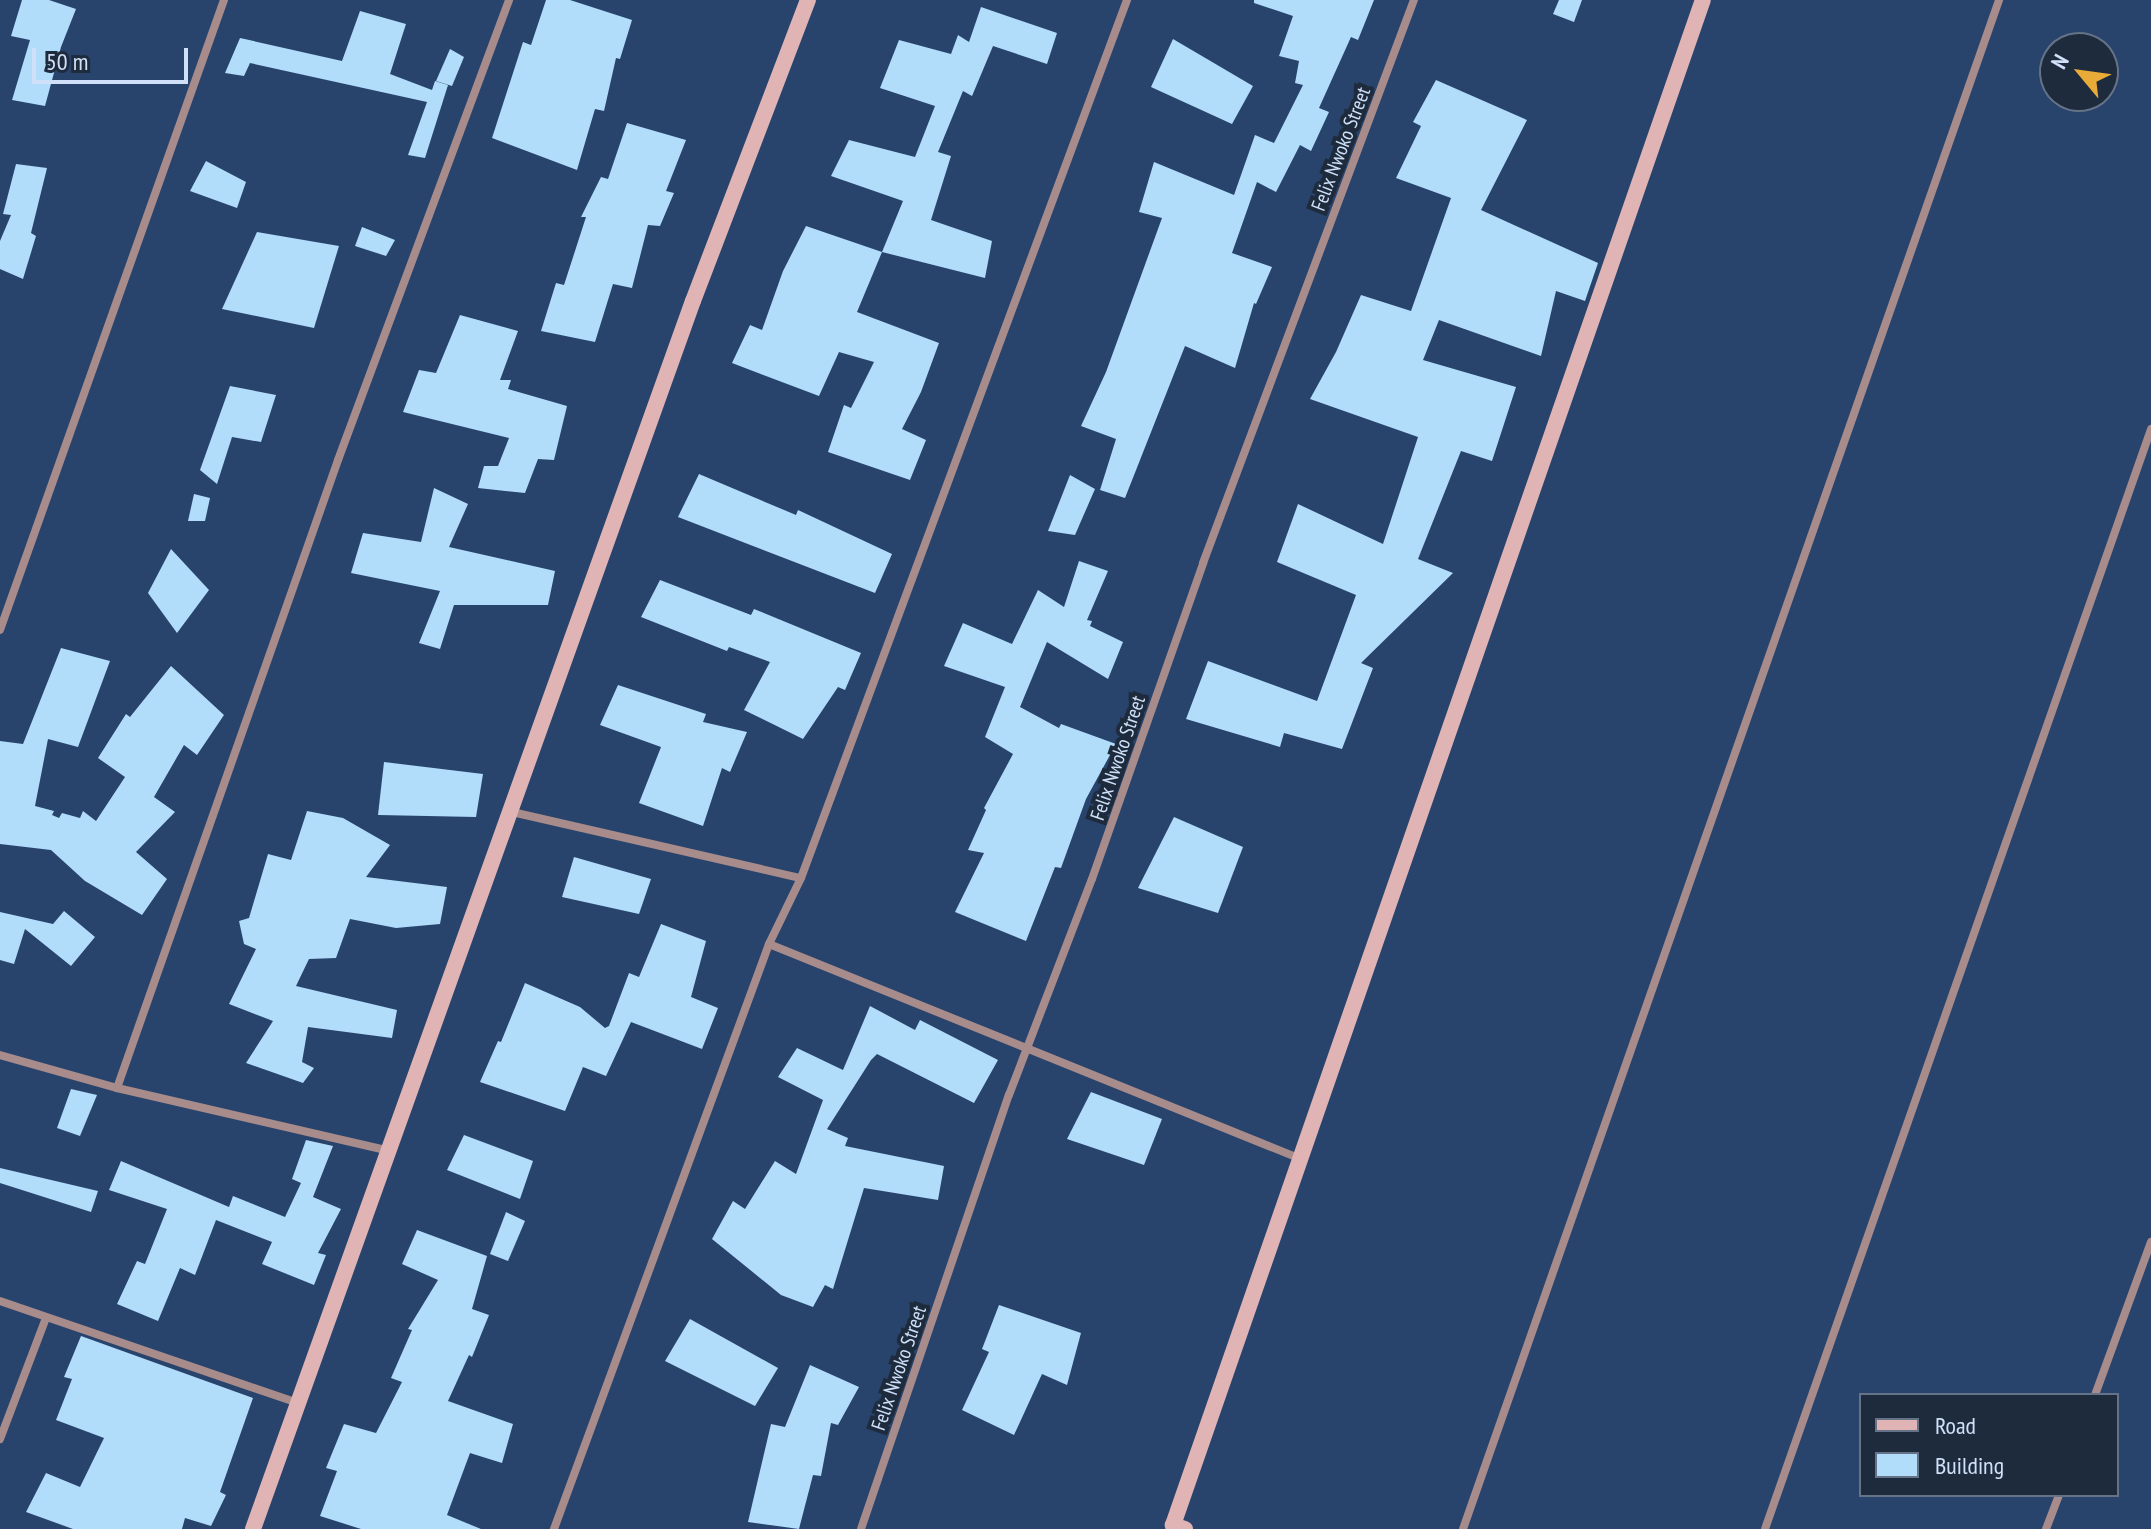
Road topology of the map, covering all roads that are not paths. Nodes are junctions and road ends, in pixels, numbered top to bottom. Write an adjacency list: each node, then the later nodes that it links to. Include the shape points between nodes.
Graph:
1 (224, 0): 9 (street)
2 (509, 0): 15 (street, via 333,475)
3 (808, 0): 10 (street, via 693,301)
4 (1127, 0): 11 (street)
5 (1414, 0): 13 (street, Felix Nwoko Street)
6 (1703, 0): 17 (street)
7 (1999, 0): 29 (street)
8 (2151, 429): 30 (street)
9 (0, 630)
10 (512, 812): 11 (street); 16 (street)
11 (801, 878): 12 (street)
12 (769, 944): 13 (street); 27 (street)
13 (1029, 1048): 17 (street); 28 (street, Felix Nwoko Street)
14 (0, 1055): 15 (street)
15 (117, 1088): 16 (street)
16 (389, 1151): 22 (street)
17 (1301, 1159): 25 (street)
18 (2151, 1242): 21 (street)
19 (0, 1301): 20 (street)
20 (46, 1318): 22 (street); 23 (street)
21 (2096, 1393)
22 (298, 1403): 26 (street)
23 (0, 1439)
24 (2058, 1497): 31 (street)
25 (1177, 1528)
26 (253, 1529)
27 (554, 1529)
28 (861, 1529)
29 (1463, 1529)
30 (1765, 1529)
31 (2046, 1529)

